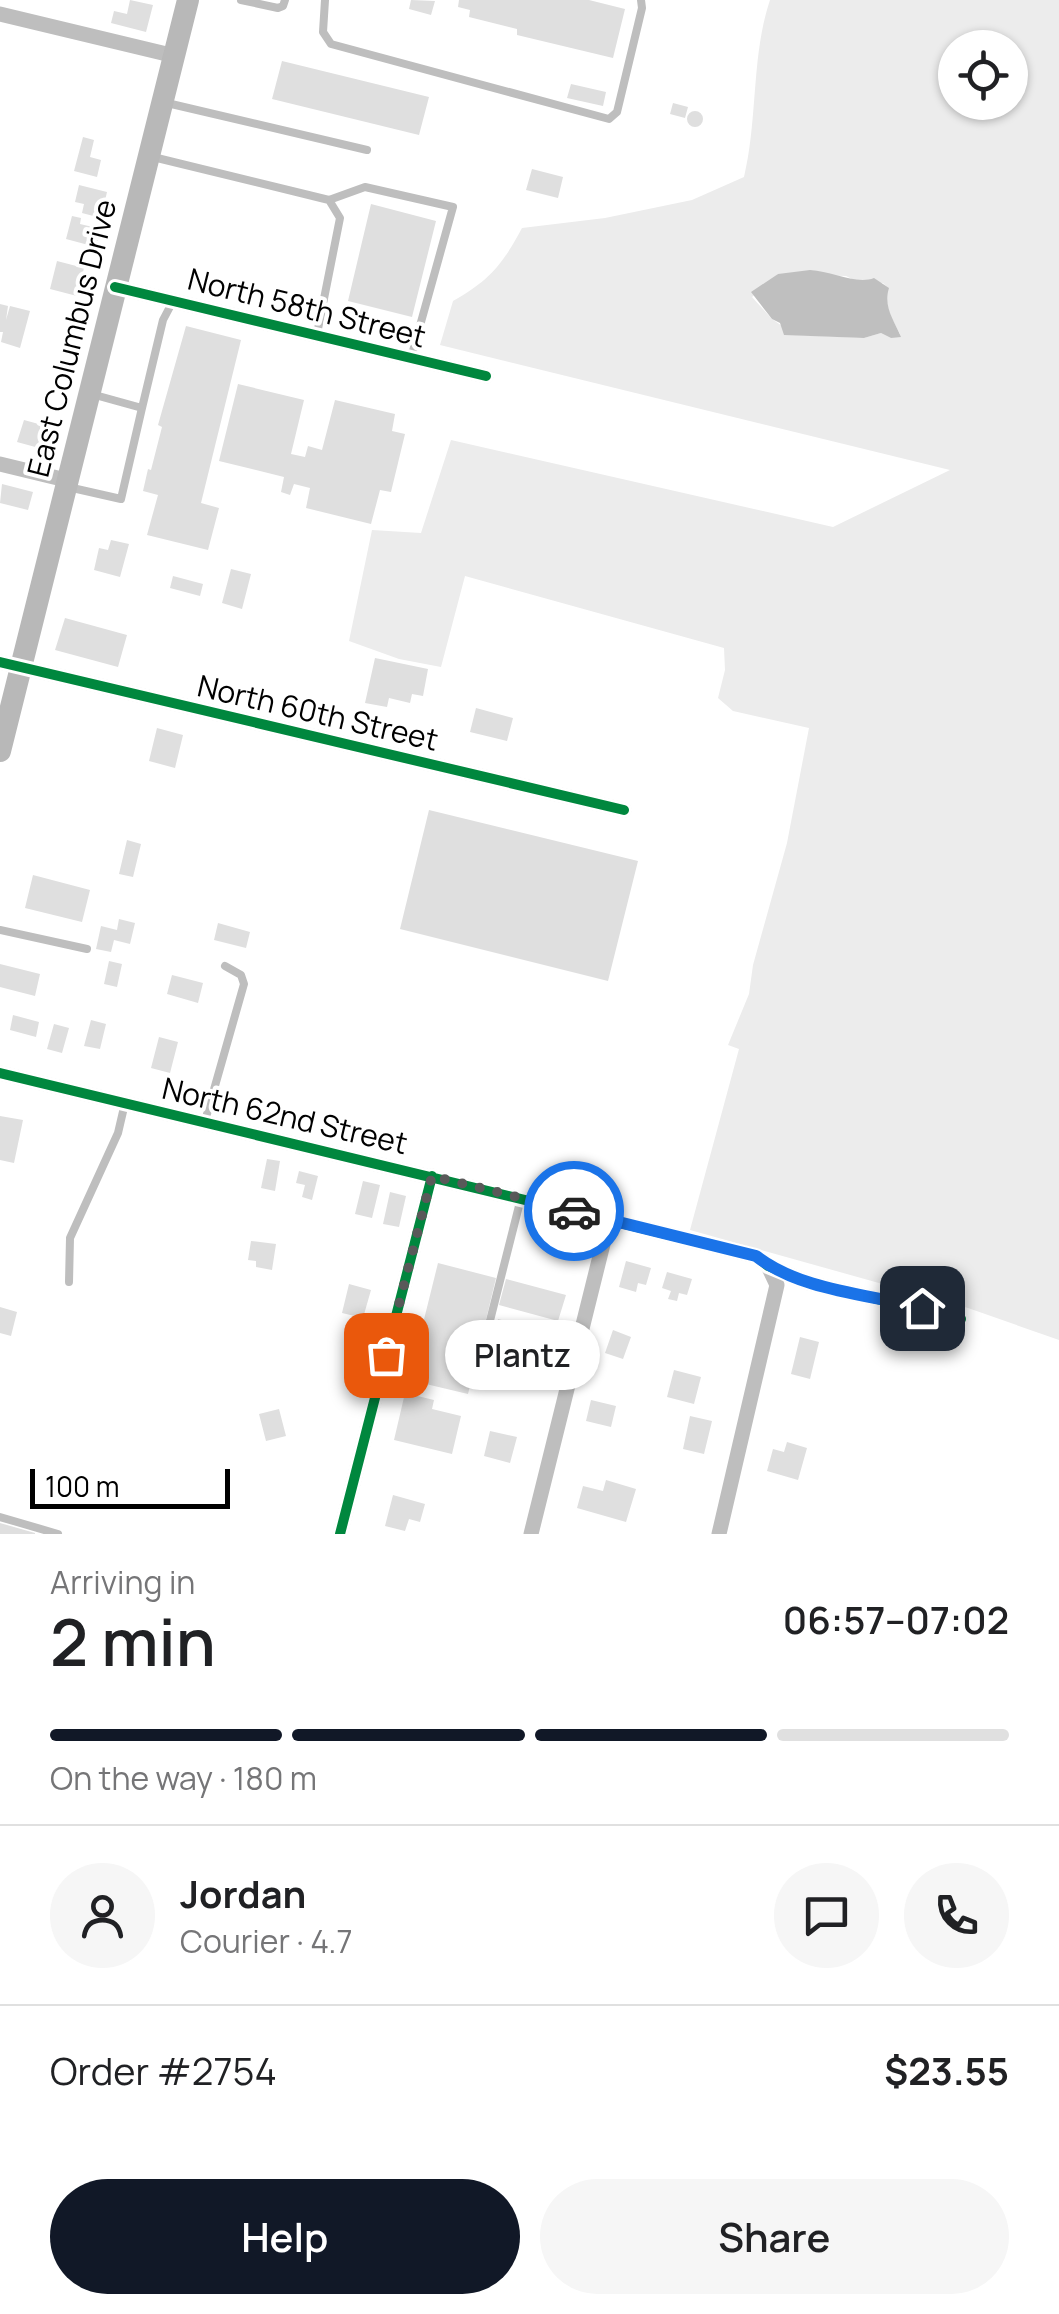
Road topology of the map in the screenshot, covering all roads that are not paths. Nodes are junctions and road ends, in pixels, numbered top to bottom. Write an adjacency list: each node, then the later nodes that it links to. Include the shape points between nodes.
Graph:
1 (188, 0): 7 (main road, East Columbus Drive)
2 (241, 0): 3 (lane, via 278,8)
3 (285, 0)
4 (325, 0): 5 (lane, via 323,32 330,44 609,119 618,112)
5 (640, 0)
6 (0, 14): 7 (street)
7 (175, 56): 8 (main road, East Columbus Drive)
8 (162, 102): 9 (lane); 10 (main road, East Columbus Drive)
9 (367, 150)
10 (149, 156): 11 (lane); 12 (main road, East Columbus Drive)
11 (329, 200): 14 (lane, via 340,218); 15 (lane, via 365,187 453,207)
12 (115, 287): 13 (street, North 58th Street); 17 (main road, East Columbus Drive)
13 (174, 301): 14 (street, North 58th Street); 18 (lane, via 163,320)
14 (316, 336): 15 (street, North 58th Street)
15 (411, 358): 16 (street, North 58th Street)
16 (486, 376)
17 (88, 393): 18 (lane); 20 (main road, East Columbus Drive)
18 (142, 408): 20 (lane, via 120,500)
19 (0, 464): 20 (street)
20 (65, 483): 21 (main road, East Columbus Drive)
21 (10, 664): 22 (main road, East Columbus Drive); 23 (street, North 60th Street)
22 (0, 751)
23 (624, 810)
24 (0, 930): 25 (lane)
25 (87, 949)
26 (225, 966): 29 (lane, via 244,984)
27 (0, 1073): 28 (street, North 62nd Street)
28 (126, 1103): 29 (street, North 62nd Street); 34 (lane, via 70,1238)
29 (204, 1122): 30 (street, North 62nd Street)
30 (432, 1176): 31 (street, North 62nd Street); 39 (street)
31 (522, 1198): 32 (street, North 62nd Street); 36 (lane)
32 (609, 1220): 33 (street, North 62nd Street, via 756,1256); 40 (street)
33 (768, 1266): 35 (street, North 62nd Street, via 809,1283); 41 (street, via 777,1286)
34 (70, 1282)
35 (961, 1318)
36 (480, 1360)
37 (0, 1517): 38 (lane)
38 (58, 1534)
39 (340, 1534)
40 (530, 1534)
41 (719, 1534)

